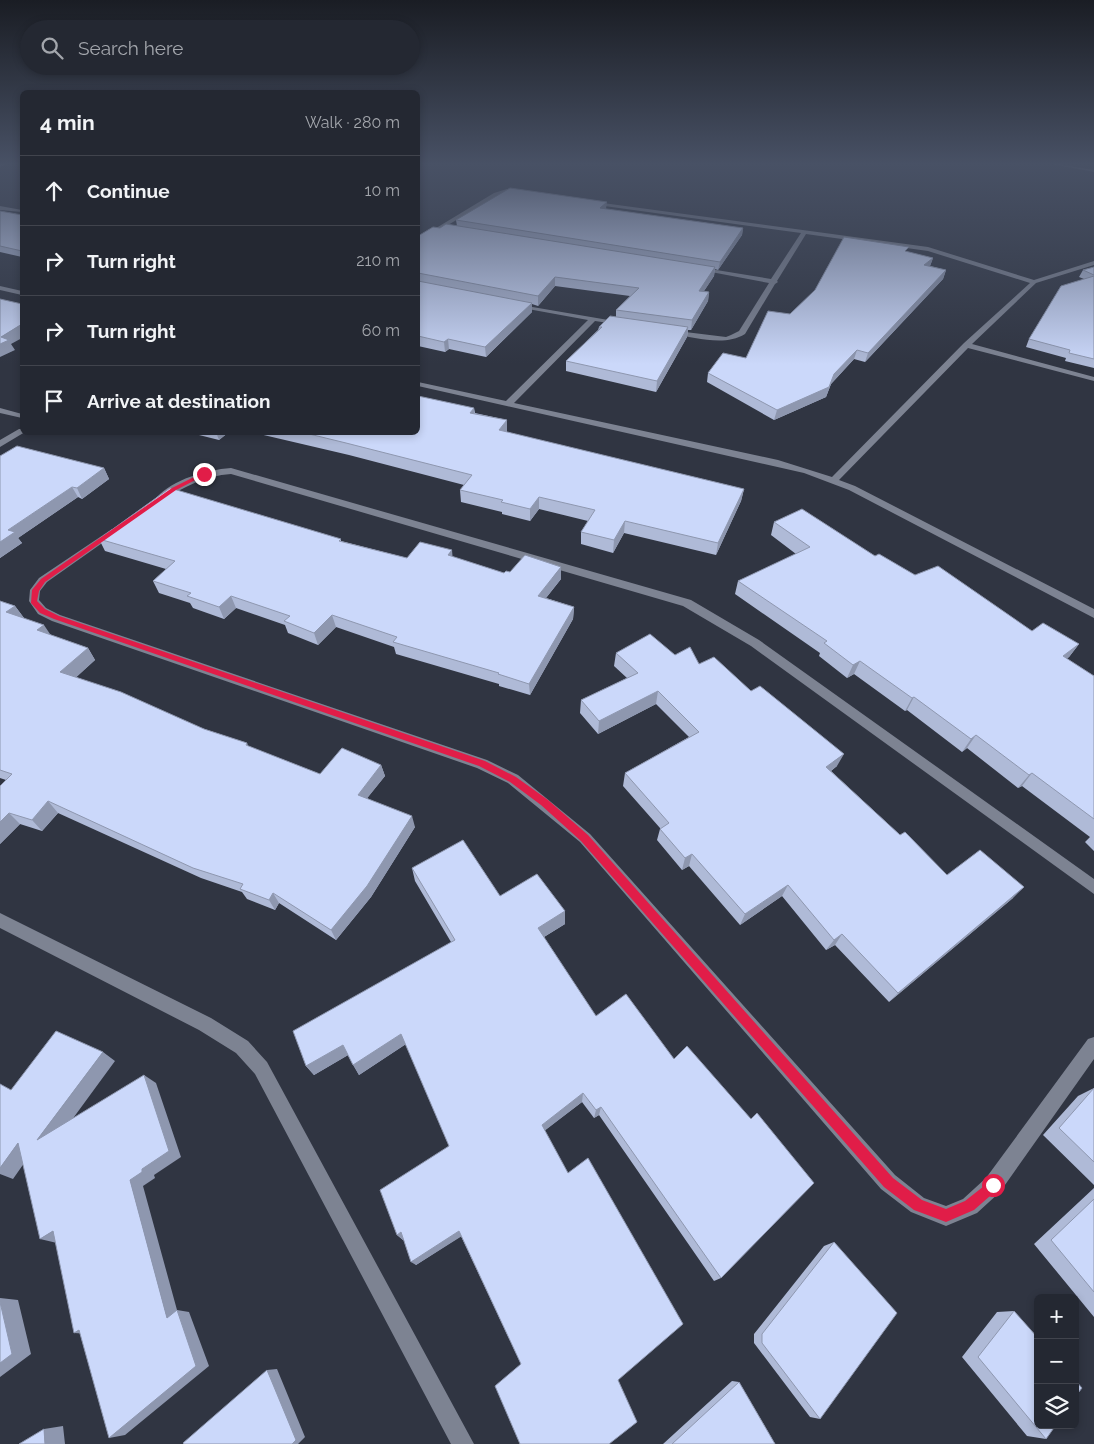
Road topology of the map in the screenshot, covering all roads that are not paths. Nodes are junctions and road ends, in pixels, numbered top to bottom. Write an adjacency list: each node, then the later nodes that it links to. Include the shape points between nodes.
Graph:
1 (437, 229): 6 (street)
2 (446, 229): 4 (street)
3 (786, 229): 5 (street)
4 (449, 230)
5 (804, 232): 9 (street); 10 (street, via 928,250)
6 (420, 241)
7 (1094, 263): 10 (street)
8 (686, 268): 9 (street)
9 (775, 282): 16 (street, via 742,332 734,337 712,338)
10 (1034, 282): 17 (street)
11 (0, 288): 12 (street)
12 (20, 293)
13 (505, 303): 14 (street)
14 (592, 320): 15 (street); 20 (street)
15 (628, 325)
16 (664, 330)
17 (967, 345): 18 (street); 25 (street)
18 (1094, 379)
19 (420, 384): 20 (street)
20 (508, 404): 25 (street, via 778,463)
21 (0, 410): 22 (street)
22 (20, 415)
23 (20, 432): 24 (street)
24 (0, 444)
25 (834, 480): 28 (street)
26 (149, 506): 29 (street, via 192,479 231,471 687,603 755,644)
27 (125, 523): 31 (street, via 43,580 35,590 34,601 42,611 482,764 513,779 584,838 888,1182 918,1205 946,1216 970,1206 993,1185)
28 (1094, 614)
29 (1094, 887)
30 (0, 920): 32 (street, via 205,1024 242,1047 261,1068)
31 (1094, 1045)
32 (462, 1444)

